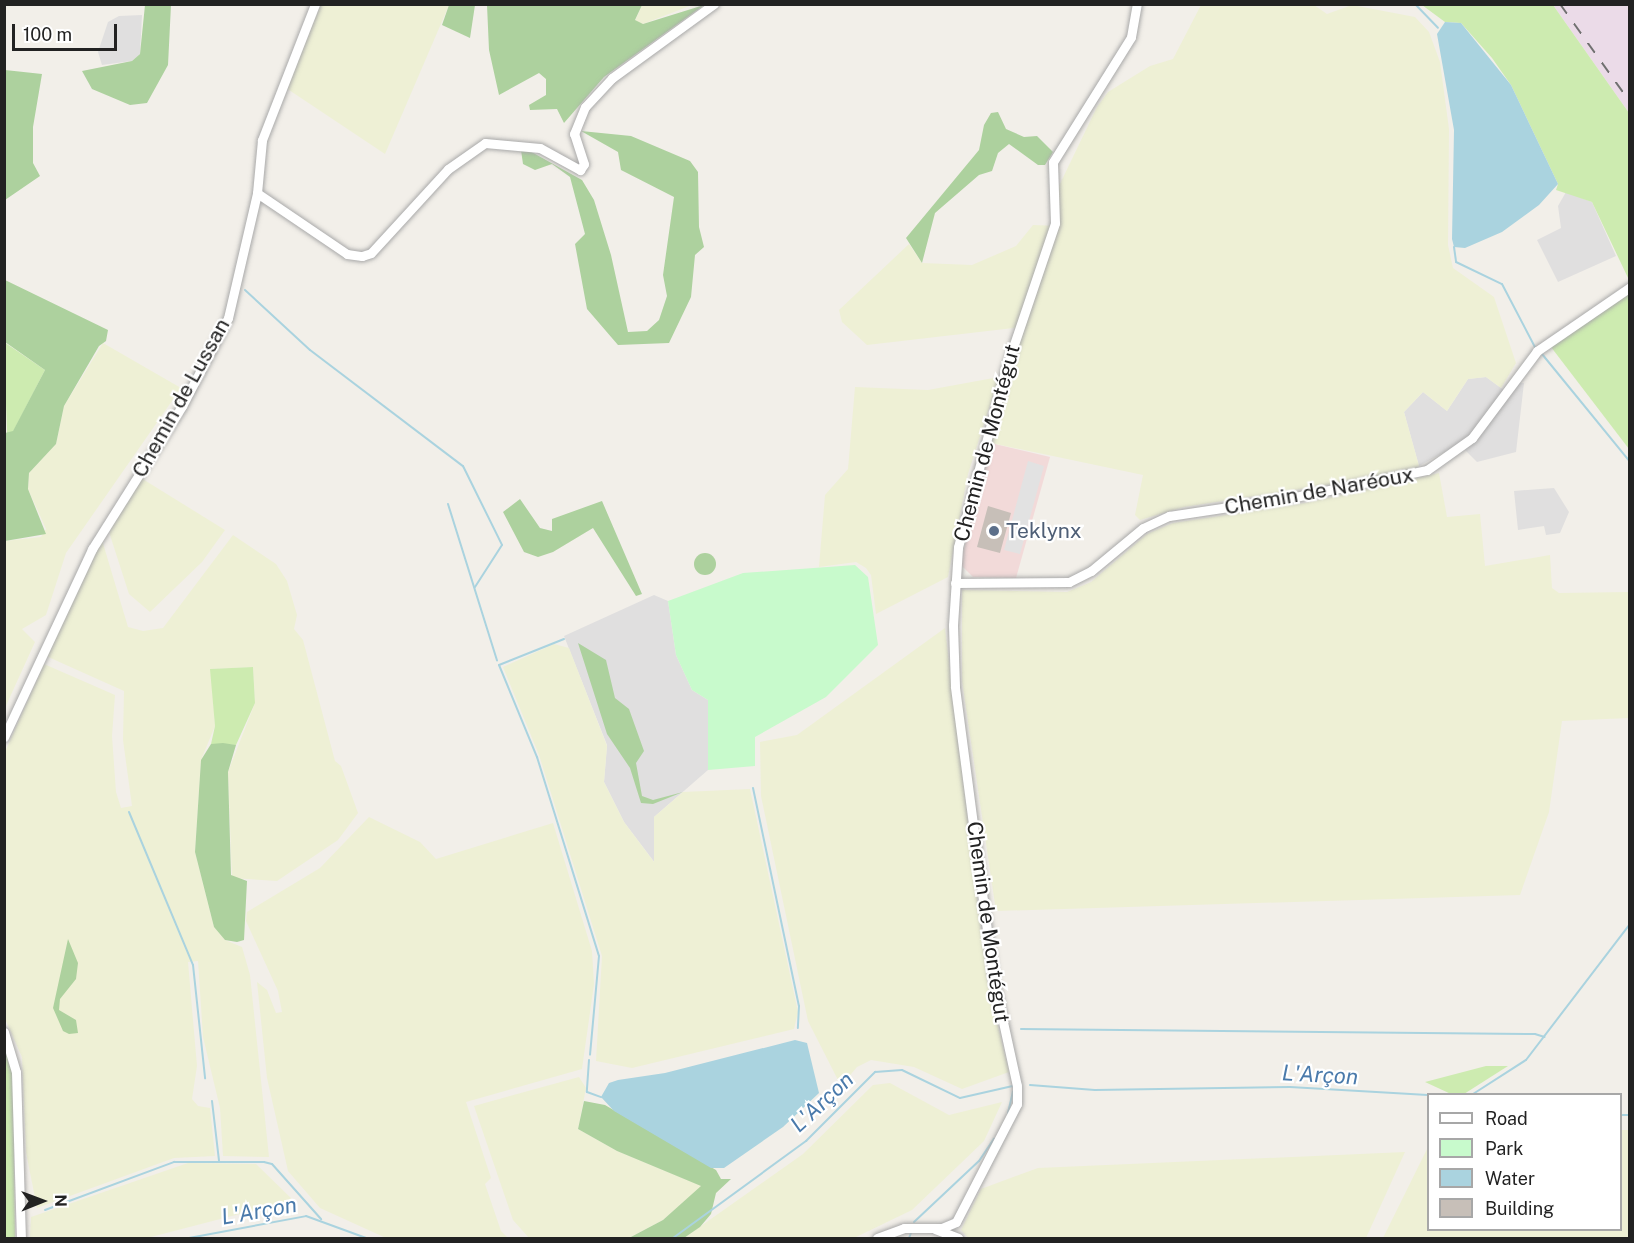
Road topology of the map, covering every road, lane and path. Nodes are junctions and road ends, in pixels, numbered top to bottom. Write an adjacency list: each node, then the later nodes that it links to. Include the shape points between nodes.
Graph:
1 (315, 4): 4 (street, Chemin de Lussan, via 268,118)
2 (714, 4): 4 (street, via 612,78 585,107 574,134 584,164 580,170 540,148 485,144 448,169 371,253 362,256 347,254)
3 (1137, 4): 6 (street, Chemin de Montégut, via 1131,37 1053,162 1055,223 975,473)
4 (257, 193): 7 (street, Chemin de Lussan, via 228,318 182,406 92,549)
5 (1629, 287): 6 (street, Chemin de Naréoux, via 1529,359 1472,438 1427,470 1295,497 1168,516 1143,528 1091,571 1069,582)
6 (955, 583): 9 (street, Chemin de Montégut, via 955,686 993,976 1017,1086 1010,1125)
7 (4, 737)
8 (4, 1032): 11 (street, via 16,1072)
9 (960, 1217): 10 (street, via 949,1226); 13 (street)
10 (933, 1229): 12 (street, via 904,1228); 13 (street)
11 (21, 1239)
12 (877, 1239)
13 (959, 1239)

